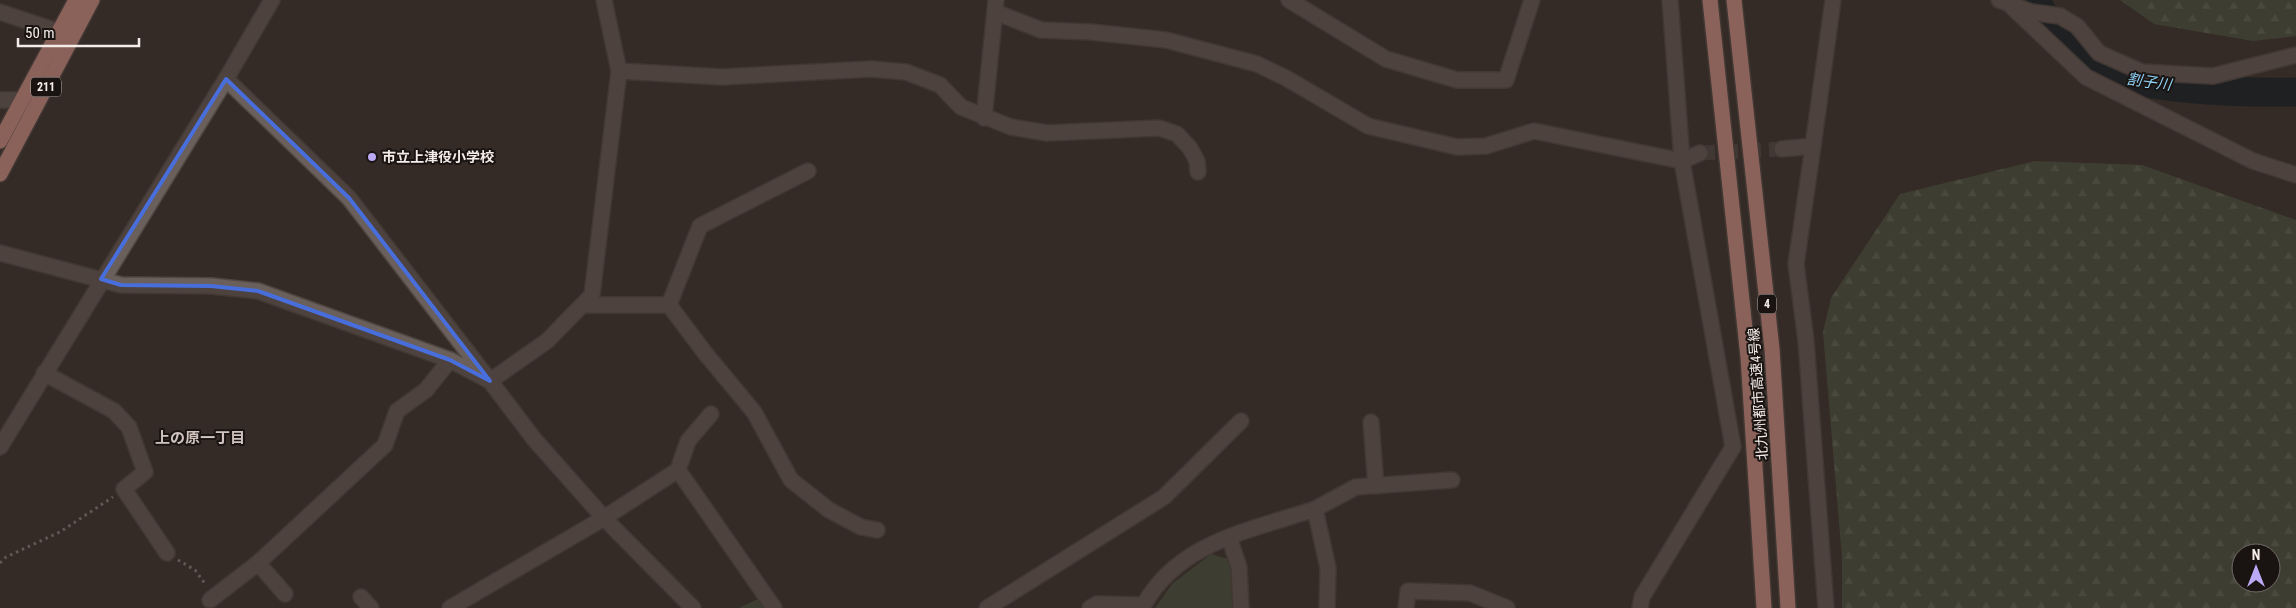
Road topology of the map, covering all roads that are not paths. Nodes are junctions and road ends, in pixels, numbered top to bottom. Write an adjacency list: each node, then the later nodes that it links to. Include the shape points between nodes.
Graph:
1 (76, 0): 14 (highway, 211)
2 (92, 0): 20 (highway, 211)
3 (272, 0): 17 (street)
4 (604, 0): 16 (street)
5 (1290, 0): 6 (street, via 1386,60 1457,80 1506,80)
6 (1532, 0)
7 (1670, 0): 26 (street)
8 (1710, 0): 64 (highway, 北九州都市高速4号線 / 4, via 1748,356)
9 (1734, 0): 65 (highway, 北九州都市高速4号線 / 4, via 1772,349)
10 (1833, 0): 23 (street)
11 (2005, 3): 15 (street, via 2031,12 2060,16 2077,26 2099,53 2142,72 2213,76); 30 (street, via 2086,78 2253,160)
12 (996, 6): 21 (street); 26 (street, via 1041,30 1166,40 1257,64 1368,126 1457,147 1486,146 1534,131)
13 (0, 12): 14 (street)
14 (60, 32): 19 (highway, 211)
15 (2296, 55)
16 (619, 71): 21 (street, via 722,77 871,69 906,72 940,85 961,107); 33 (street, via 592,295)
17 (226, 79): 32 (street); 37 (street, via 349,198)
18 (0, 100): 19 (street)
19 (22, 100): 20 (street); 22 (highway, 211)
20 (37, 104): 29 (highway, 211)
21 (984, 118): 28 (street, via 1011,127 1047,133 1159,128 1177,134 1190,148 1197,161)
22 (0, 141)
23 (1813, 146): 24 (street); 66 (street, via 1796,264 1806,342)
24 (1782, 149)
25 (1700, 153): 26 (street)
26 (1682, 161): 63 (street, via 1733,447 1642,597)
27 (808, 171): 34 (street, via 700,226)
28 (1198, 172)
29 (0, 174)
30 (2296, 175)
31 (0, 253): 32 (street)
32 (101, 279): 35 (street, via 121,285 211,286 258,292); 36 (street)
33 (584, 305): 34 (street); 37 (street, via 547,341)
34 (669, 305): 47 (street, via 754,412 791,480 829,510 861,527)
35 (450, 360): 37 (street); 50 (street, via 426,390 397,411 385,445)
36 (44, 374): 41 (street); 49 (street, via 114,411 129,427 145,472 124,489)
37 (490, 381): 46 (street, via 534,438)
38 (712, 414): 42 (street, via 688,441)
39 (1241, 421): 57 (street, via 1164,497)
40 (1371, 422): 44 (street)
41 (0, 447)
42 (678, 470): 46 (street); 56 (street)
43 (1452, 480): 44 (street)
44 (1376, 486): 45 (street, via 1356,487)
45 (1315, 509): 48 (street); 60 (street, via 1328,568)
46 (604, 518): 54 (street); 55 (street)
47 (877, 530)
48 (1229, 538): 53 (street, via 1198,550 1175,565); 59 (street, via 1239,567)
49 (167, 553)
50 (258, 563): 51 (street); 52 (street)
51 (284, 594)
52 (210, 600)
53 (1142, 606): 58 (street, via 1097,604)
54 (450, 608)
55 (693, 608)
56 (774, 608)
57 (987, 608)
58 (1090, 608)
59 (1240, 608)
60 (1327, 608)
61 (1406, 608): 62 (street, via 1408,592 1470,593)
62 (1507, 608)
63 (1640, 608)
64 (1764, 608)
65 (1788, 608)
66 (1826, 608)

